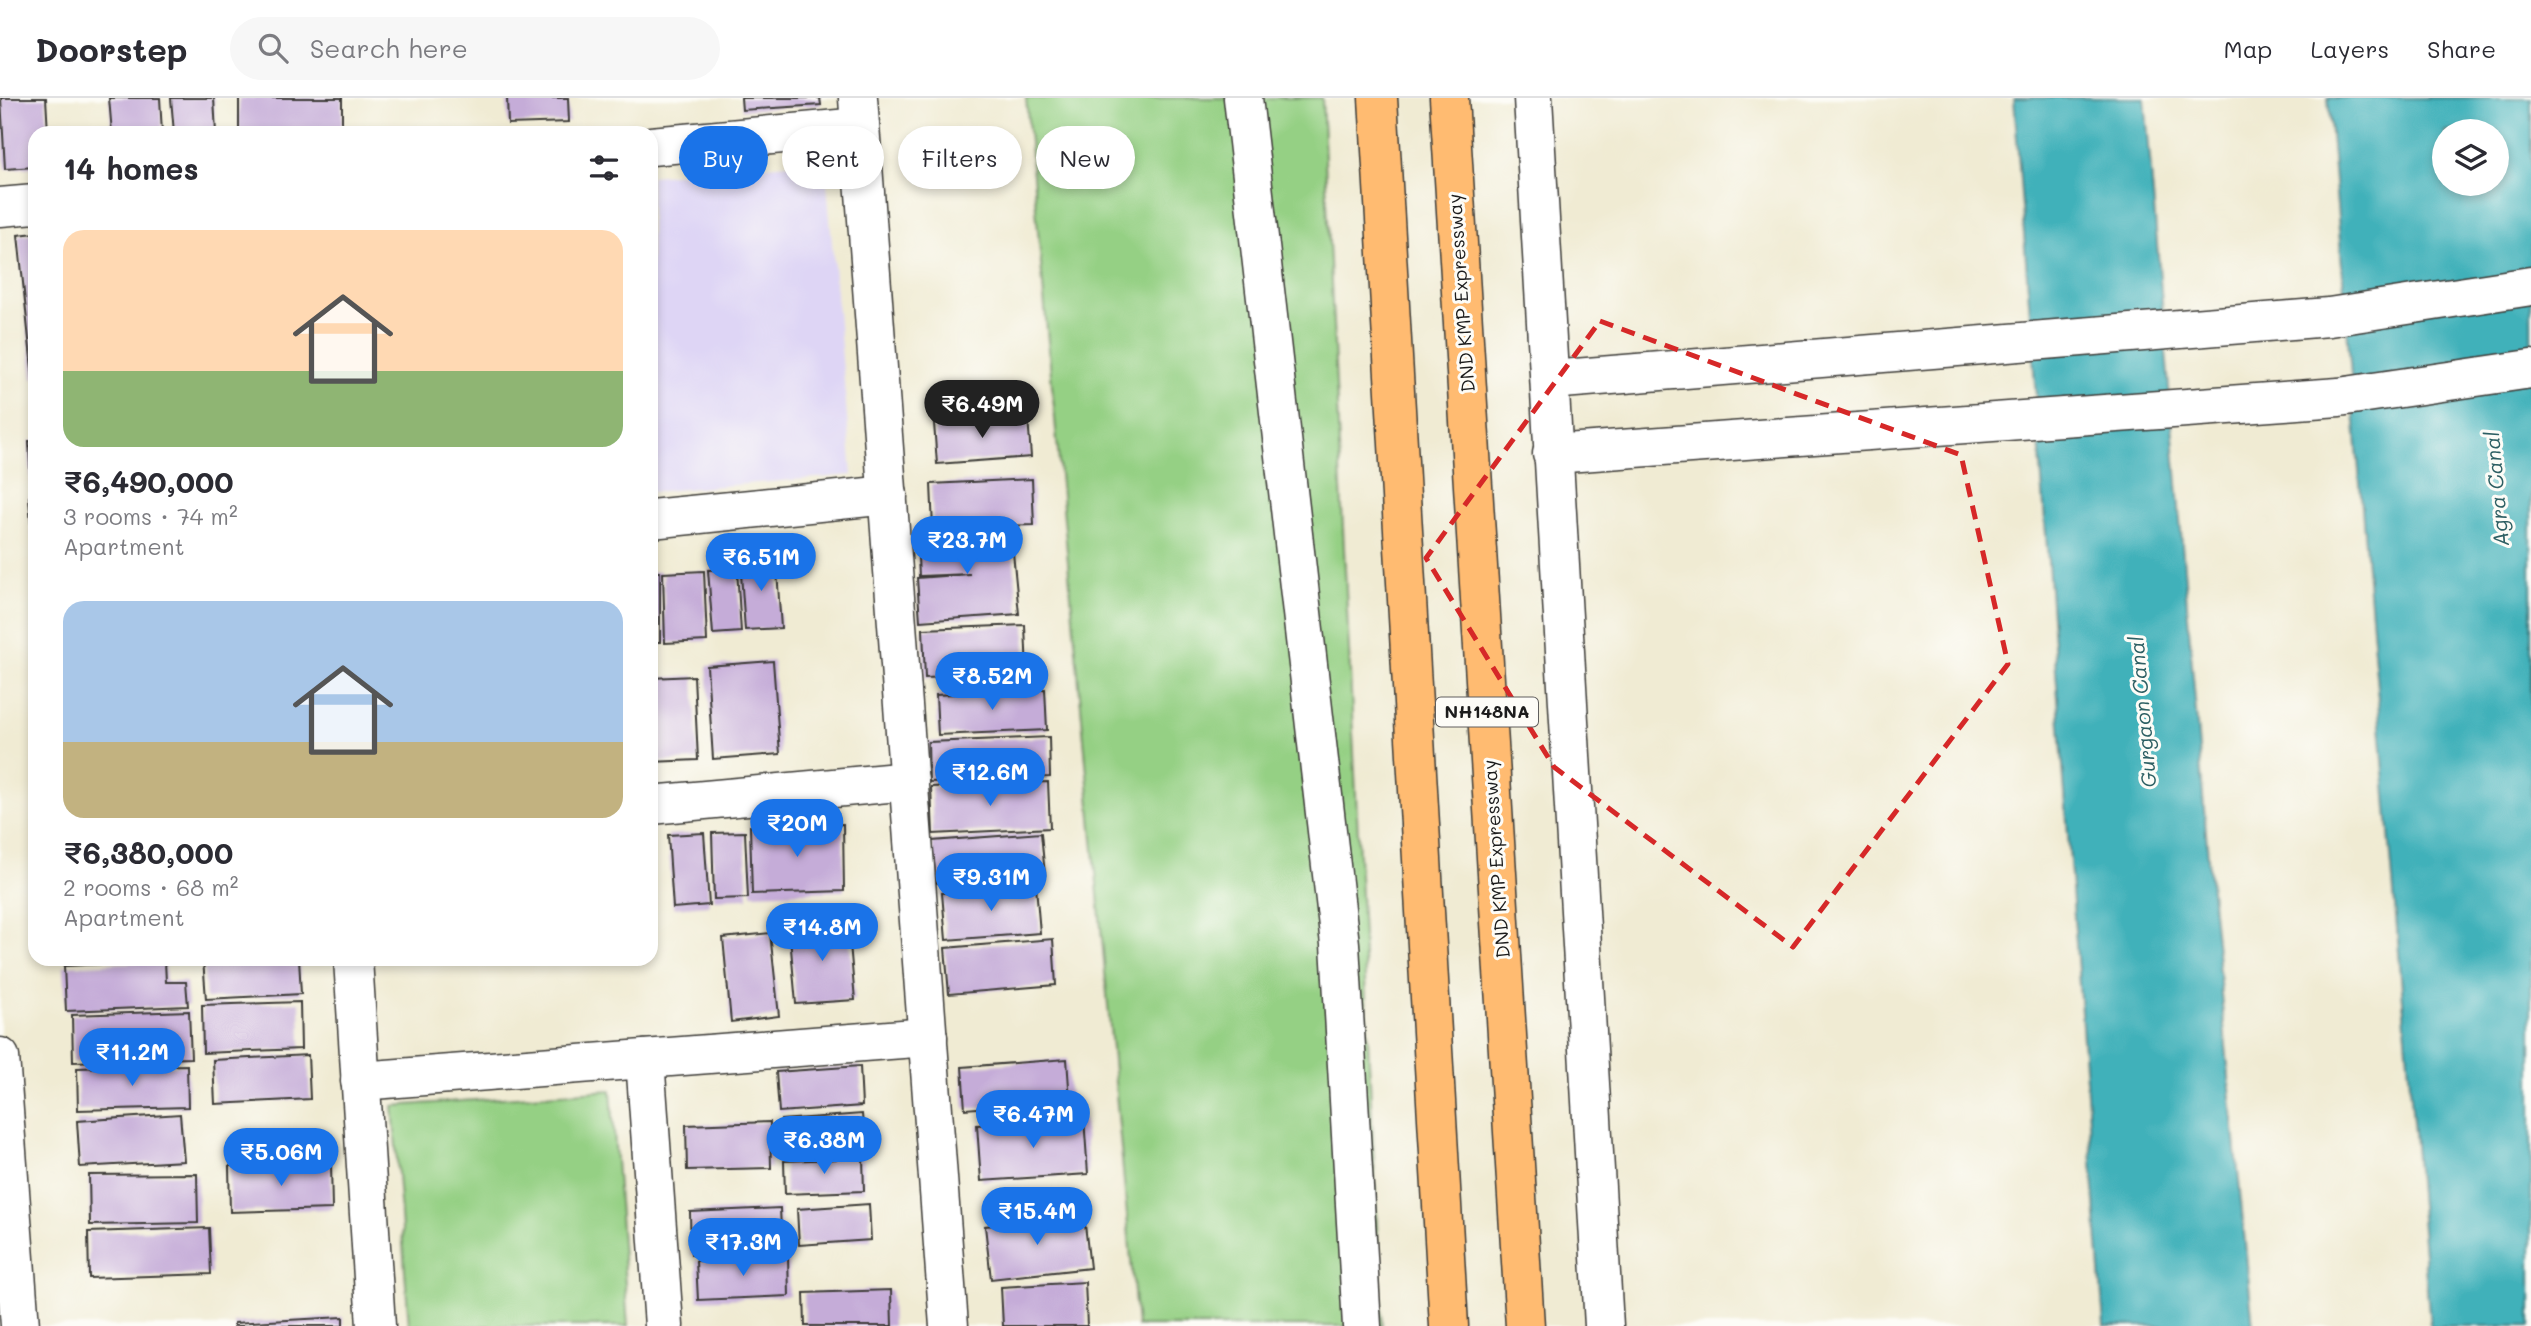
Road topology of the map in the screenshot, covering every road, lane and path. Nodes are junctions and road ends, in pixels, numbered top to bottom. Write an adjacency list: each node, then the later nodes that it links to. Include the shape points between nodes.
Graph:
1 (1243, 98): 27 (street, via 1340,944)
2 (1378, 98): 28 (highway, NH148NA)
3 (1449, 98): 29 (highway, DND KMP Expressway / NH148NA)
4 (1534, 98): 11 (street)
5 (859, 113): 6 (street); 13 (street)
6 (658, 145)
7 (28, 205): 8 (street)
8 (0, 207)
9 (2531, 286): 11 (street, via 2329,317)
10 (2531, 369): 12 (street, via 2339,397)
11 (1550, 380): 12 (street)
12 (1552, 454): 30 (street)
13 (888, 495): 14 (street); 15 (street)
14 (658, 518)
15 (909, 781): 16 (street); 18 (street)
16 (658, 804)
17 (353, 966): 21 (street)
18 (928, 1037): 20 (street); 26 (street)
19 (0, 1057): 22 (street)
20 (645, 1059): 21 (street); 25 (street)
21 (360, 1081): 24 (street)
22 (1, 1099): 23 (street)
23 (20, 1326)
24 (376, 1326)
25 (664, 1326)
26 (949, 1326)
27 (1362, 1326)
28 (1450, 1326)
29 (1525, 1326)
30 (1604, 1326)

